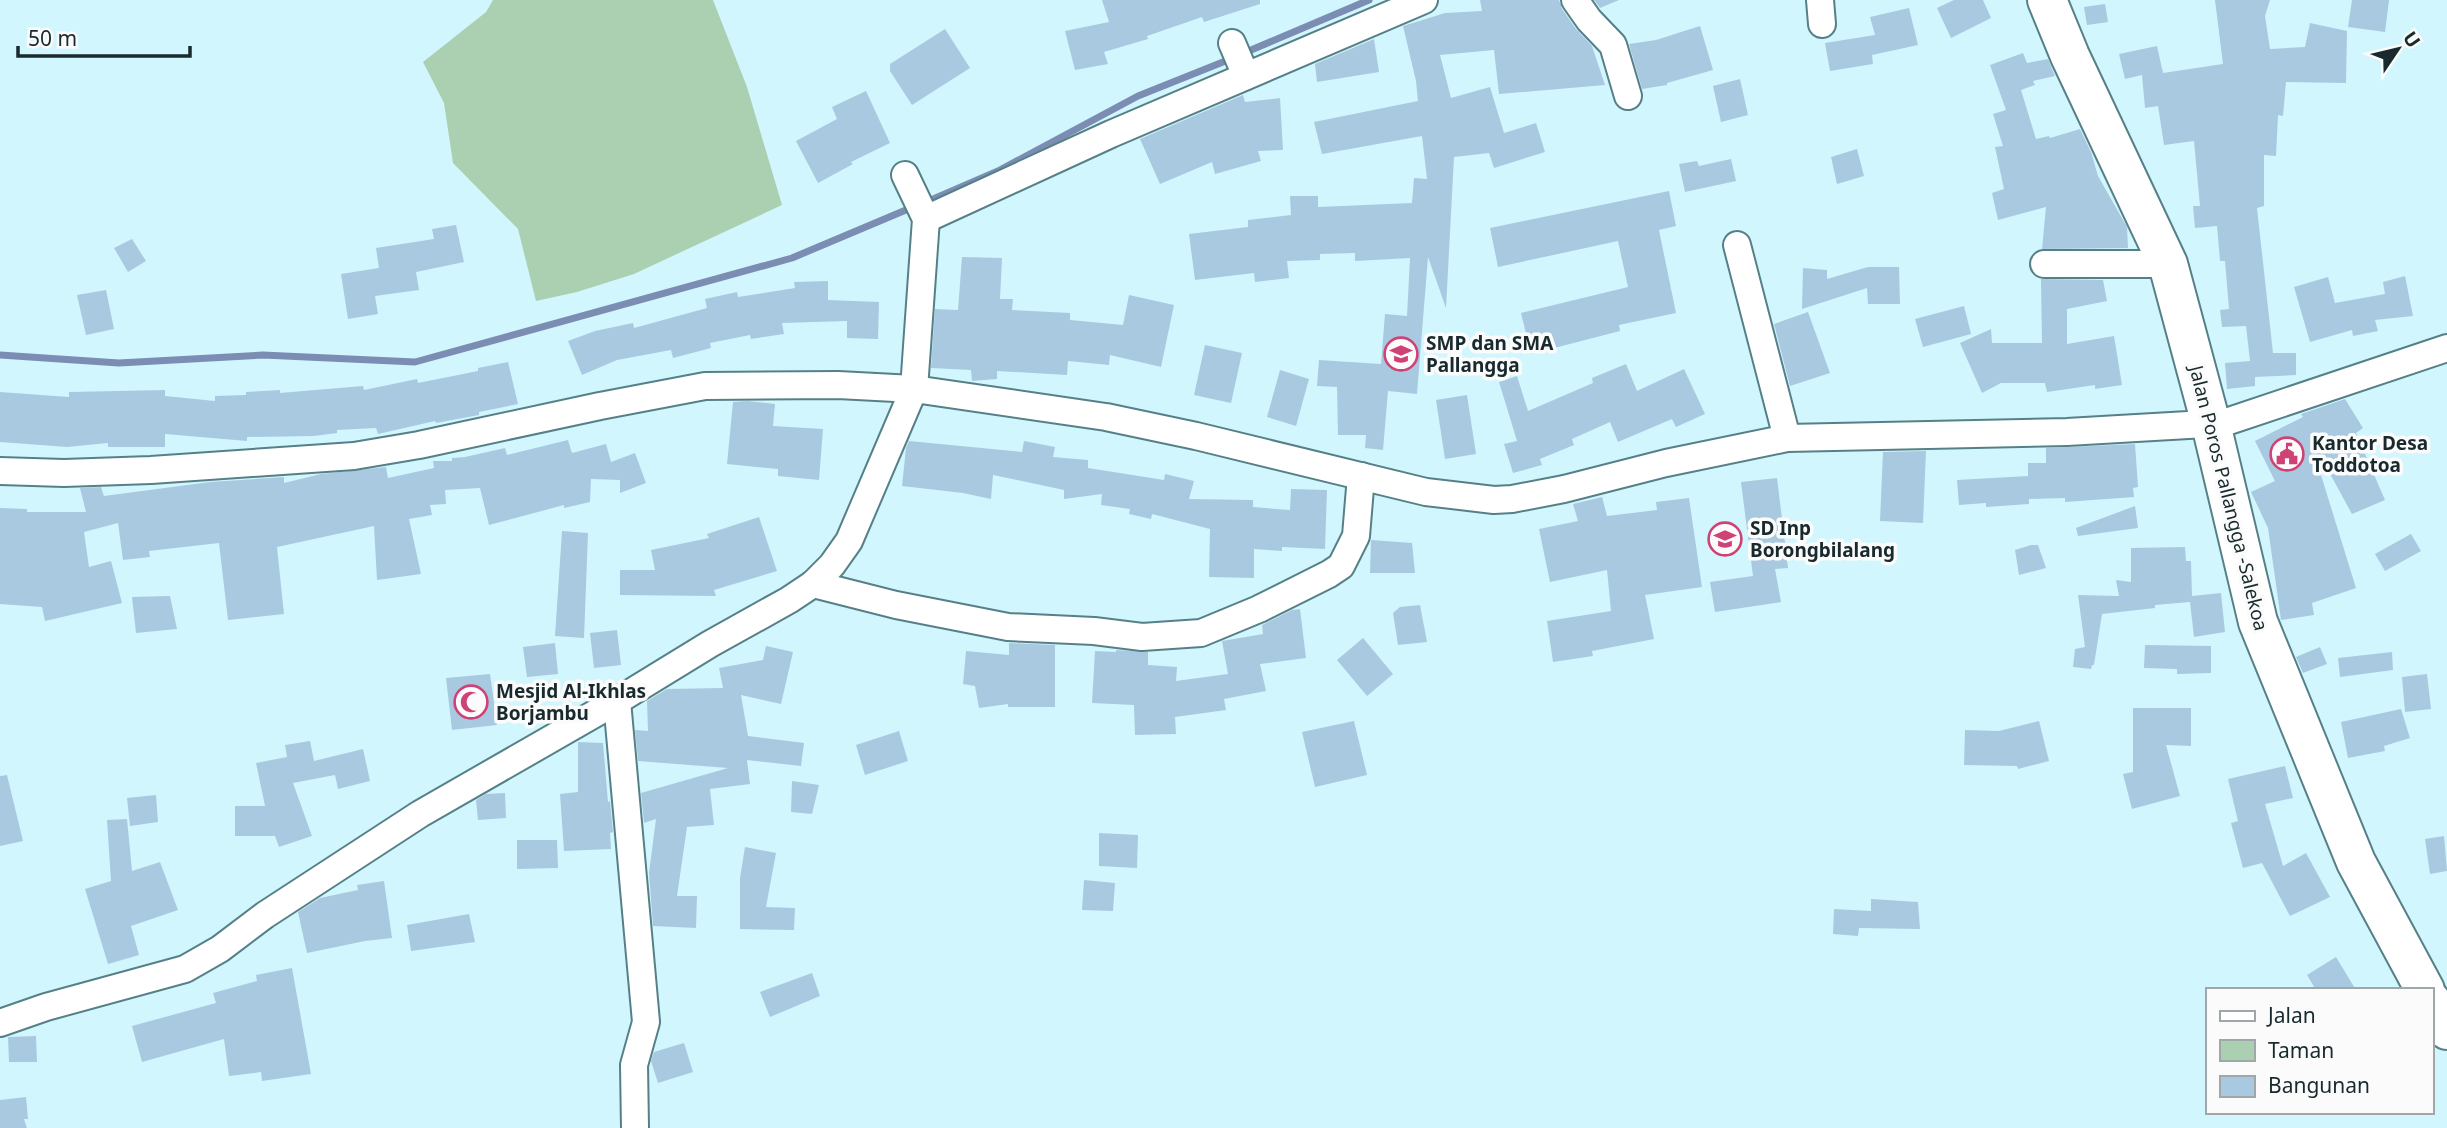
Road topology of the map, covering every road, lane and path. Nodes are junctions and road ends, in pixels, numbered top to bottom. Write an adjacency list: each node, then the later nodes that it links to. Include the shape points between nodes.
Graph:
1 (1424, 0): 6 (street, via 1239,59 1098,140)
2 (1575, 0): 4 (street, via 1613,45)
3 (2054, 1): 9 (main road, Jalan Poros Pallangga -Salekoa, via 2070,56)
4 (1628, 96)
5 (908, 180): 6 (street)
6 (924, 214): 11 (street)
7 (1737, 245): 13 (street)
8 (2044, 264): 9 (street)
9 (2168, 264): 12 (main road, Jalan Poros Pallangga -Salekoa)
10 (2447, 348): 12 (street)
11 (914, 389): 14 (street, via 705,386 354,456 151,470); 15 (street, via 1106,417); 16 (street, via 849,541)
12 (2211, 424): 13 (street); 18 (main road, Jalan Poros Pallangga -Salekoa, via 2258,622 2356,862)
13 (1787, 438): 15 (street, via 1512,499 1426,492)
14 (0, 471)
15 (1361, 476): 16 (street, via 1356,536 1340,566 1201,633 1142,637 1008,627)
16 (813, 584): 17 (street)
17 (617, 701): 20 (street, via 420,814 185,969); 22 (street, via 646,1022 634,1065)
18 (2424, 988)
19 (2433, 1005): 21 (main road)
20 (0, 1023)
21 (2447, 1030)
22 (635, 1128)

